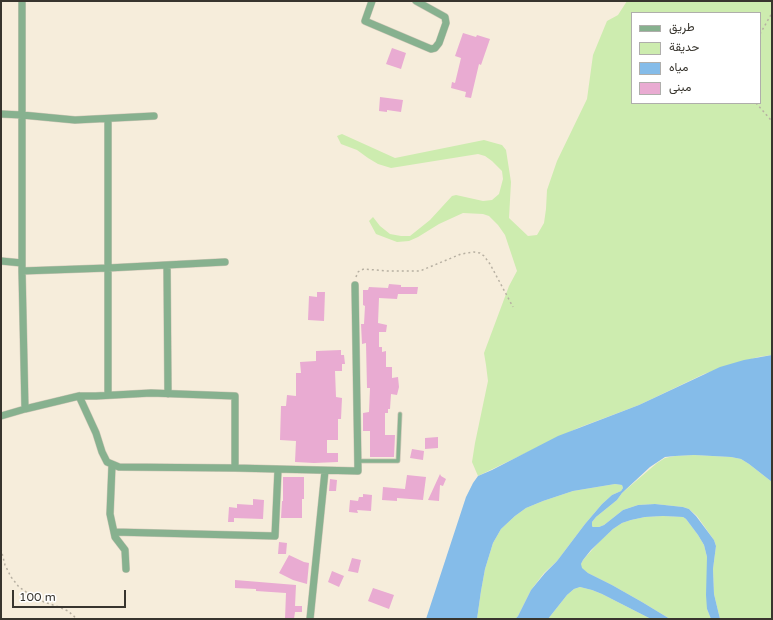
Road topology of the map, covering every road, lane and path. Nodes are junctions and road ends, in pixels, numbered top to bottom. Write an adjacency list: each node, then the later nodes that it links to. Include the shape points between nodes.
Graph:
1 (22, 1): 8 (street)
2 (372, 1): 3 (street, via 365,21 431,49 435,48 446,23 445,17)
3 (416, 1)
4 (772, 13): 5 (path)
5 (761, 32)
6 (757, 104): 11 (path)
7 (1, 114): 8 (street)
8 (22, 115): 10 (street, via 75,120); 15 (street)
9 (154, 116): 10 (street)
10 (108, 119): 16 (street)
11 (772, 122)
12 (1, 261): 15 (street)
13 (224, 262): 14 (street)
14 (167, 265): 16 (street); 19 (street)
15 (22, 267): 16 (street); 22 (street)
16 (108, 268): 20 (street)
17 (355, 285): 18 (path, via 358,272 361,270 420,271 461,254 474,252 480,253 487,260); 25 (street)
18 (513, 307)
19 (168, 394): 20 (street); 27 (street, via 235,396)
20 (108, 395): 21 (street)
21 (79, 396): 22 (street); 26 (street, via 104,457)
22 (25, 409): 24 (street)
23 (400, 414): 25 (lane, via 398,461)
24 (1, 416)
25 (358, 461): 29 (street, via 358,471)
26 (112, 465): 27 (street); 30 (street, via 110,514)
27 (235, 468): 28 (street)
28 (278, 470): 29 (street); 30 (street, via 275,536)
29 (324, 471): 34 (street)
30 (114, 532): 32 (street, via 125,550)
31 (1, 549): 33 (path, via 5,565 19,587 44,602 68,611)
32 (126, 569)
33 (77, 619)
34 (310, 619)

